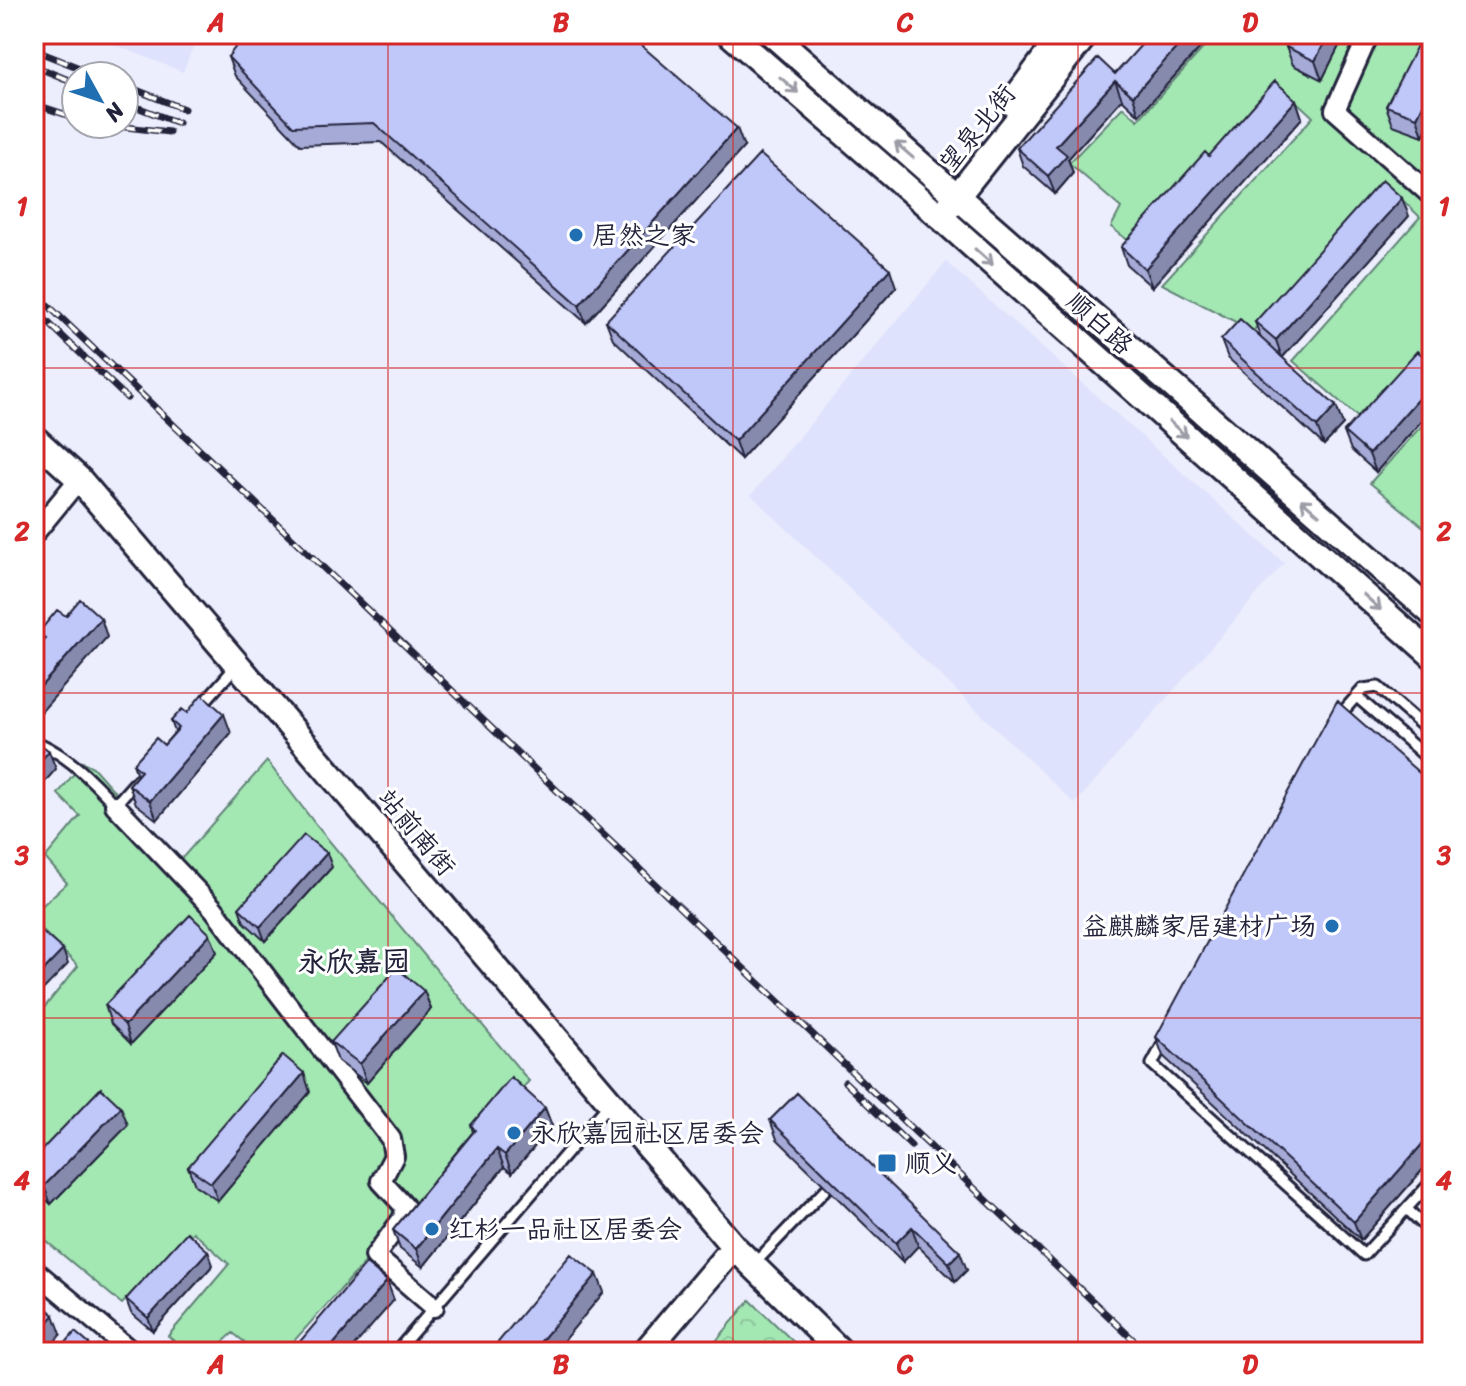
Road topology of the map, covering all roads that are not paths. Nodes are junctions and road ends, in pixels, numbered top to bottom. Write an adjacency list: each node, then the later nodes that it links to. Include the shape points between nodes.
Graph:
1 (730, 34): 8 (main road, 顺白路, one-way to 8)
2 (772, 34): 6 (main road, 顺白路, one-way to 2)
3 (1063, 34): 6 (main road, 望泉北街)
4 (1086, 34): 6 (main road, 望泉北街)
5 (1369, 34): 7 (street, via 1335,110)
6 (951, 192): 8 (main road, 望泉北街); 12 (main road, 顺白路, one-way to 6)
7 (1432, 196)
8 (934, 212): 13 (main road, 顺白路, one-way to 13)
9 (34, 438): 10 (main road, 站前南街)
10 (79, 479): 11 (street); 14 (main road, 站前南街)
11 (34, 534)
12 (1432, 613)
13 (1432, 655)
14 (237, 665): 16 (lane); 24 (main road, 站前南街)
15 (1357, 697): 17 (lane); 18 (lane, via 1363,689 1378,687); 20 (lane)
16 (196, 712)
17 (1329, 733)
18 (1432, 734)
19 (34, 746): 22 (lane, via 50,748 77,766)
20 (1432, 762)
21 (145, 770): 22 (lane)
22 (115, 805): 31 (street, via 213,908 391,1139 394,1156 381,1181 405,1207 403,1218 375,1256)
23 (1167, 1036): 27 (lane, via 1152,1064 1364,1255)
24 (610, 1102): 29 (main road, 站前南街); 31 (lane)
25 (1432, 1181): 27 (lane)
26 (827, 1188): 29 (lane)
27 (1407, 1209): 28 (lane)
28 (1432, 1233)
29 (743, 1257): 34 (main road); 35 (main road); 36 (main road, 站前南街)
30 (34, 1270): 32 (street)
31 (434, 1307): 33 (lane)
32 (132, 1352)
33 (396, 1352)
34 (645, 1352)
35 (667, 1352)
36 (841, 1352)

